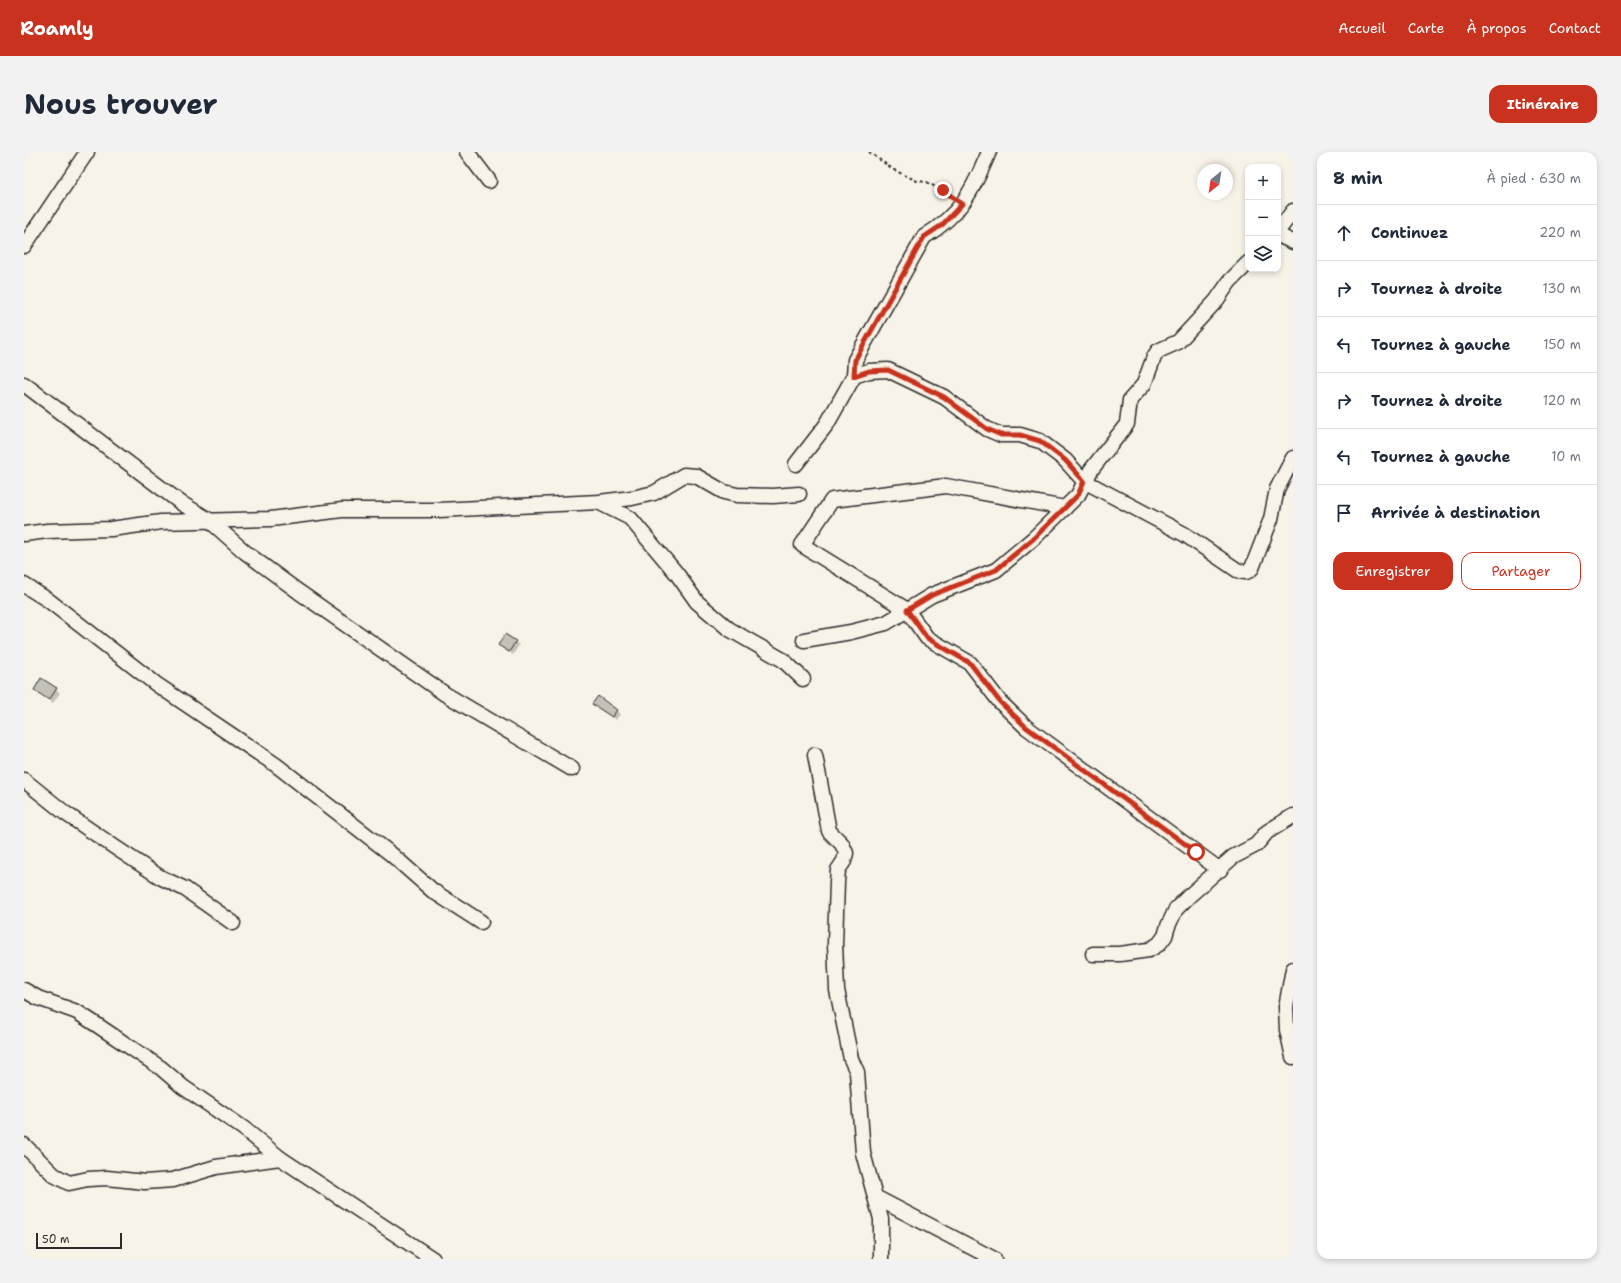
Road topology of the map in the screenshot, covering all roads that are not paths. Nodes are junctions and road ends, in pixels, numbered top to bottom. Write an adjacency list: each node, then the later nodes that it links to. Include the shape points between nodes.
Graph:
1 (87, 152): 9 (street)
2 (467, 152): 4 (street)
3 (989, 152): 11 (street, via 962,204 946,223 924,237 855,360)
4 (489, 181)
5 (1293, 211): 6 (street)
6 (1281, 227)
7 (1280, 236): 8 (street)
8 (1293, 242)
9 (24, 246)
10 (1245, 266): 15 (street, via 1178,342 1158,351 1144,384 1130,400 1127,424)
11 (854, 376): 14 (street, via 827,424); 15 (street, via 869,371 888,370 944,397 987,429 1001,435 1020,435 1040,441 1065,460)
12 (24, 384): 19 (street, via 181,503)
13 (1293, 458): 15 (street, via 1277,489 1271,520 1252,568 1248,572 1237,570 1184,534)
14 (796, 464)
15 (1084, 481): 18 (street, via 1078,495)
16 (799, 494): 17 (street, via 737,495 724,492 696,476 684,475 654,493)
17 (599, 502): 19 (street, via 446,510 342,510 271,519); 24 (street, via 630,518 678,574 697,602 729,629 783,660)
18 (1065, 508): 22 (street, via 996,570 932,595); 22 (street, via 946,486 832,500 802,545)
19 (209, 520): 20 (street); 26 (street, via 245,552 299,592 445,694)
20 (24, 534)
21 (24, 585): 30 (street, via 48,600 161,688 276,765 391,854 433,891)
22 (907, 610): 23 (street, via 886,623); 29 (street, via 927,638 970,663 1000,702 1026,727)
23 (804, 640)
24 (803, 679)
25 (815, 755): 38 (street, via 829,831 842,844 846,853 838,870 837,882 836,990 851,1059 857,1072 863,1153)
26 (572, 769)
27 (24, 780): 31 (street, via 110,844 160,877 185,889)
28 (1293, 816): 29 (street, via 1266,832 1256,845 1233,857)
29 (1220, 870): 32 (street, via 1176,909 1159,944 1149,950)
30 (481, 922)
31 (233, 923)
32 (1093, 954)
33 (1293, 969): 35 (street, via 1286,1007 1287,1030)
34 (24, 990): 37 (street, via 38,998 77,1012 97,1025 161,1068 183,1088 243,1128)
35 (1293, 1057)
36 (24, 1145): 37 (street, via 54,1176 69,1183 107,1178 145,1182 173,1180 216,1167)
37 (280, 1158): 39 (street)
38 (875, 1197): 40 (street, via 880,1219); 41 (street)
39 (433, 1259)
40 (881, 1259)
41 (994, 1259)

